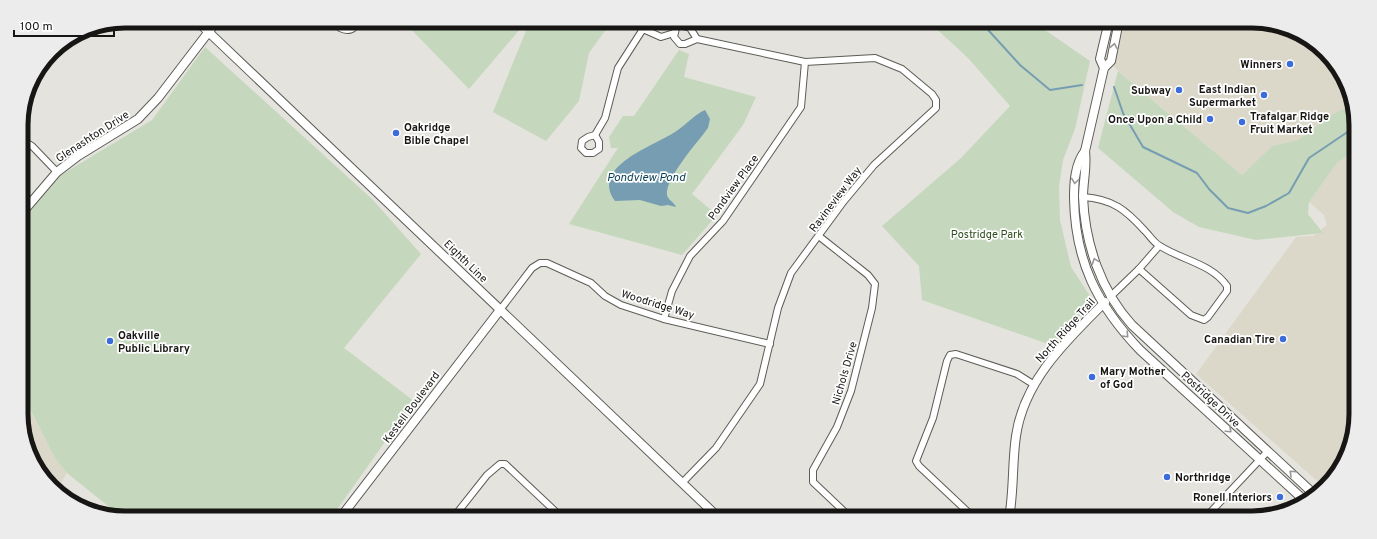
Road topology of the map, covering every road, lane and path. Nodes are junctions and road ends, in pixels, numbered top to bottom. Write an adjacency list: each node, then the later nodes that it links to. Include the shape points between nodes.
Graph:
1 (205, 28): 9 (street, Eighth Line)
2 (212, 28): 9 (street, Glenashton Drive)
3 (340, 28): 4 (street, via 347,31)
4 (354, 28)
5 (678, 28): 10 (street)
6 (690, 28): 11 (street)
7 (1107, 28): 13 (street, Postridge Drive, via 1100,59)
8 (1118, 28): 13 (street, Postridge Drive, one-way to 8, via 1111,61)
9 (209, 32): 17 (street, Glenashton Drive, via 158,98 138,119); 25 (street, Eighth Line)
10 (674, 33): 11 (street, Ravineview Way, via 674,38 680,44); 14 (street, via 661,37 643,29 618,68 605,118)
11 (697, 39): 12 (street, Ravineview Way)
12 (805, 62): 20 (street, Ravineview Way, via 875,58 902,69 936,100 936,108 932,113 874,165 844,201); 26 (street, Pondview Place, via 801,107 723,221 690,256 672,291)
13 (1104, 68): 16 (street, Postridge Drive)
14 (595, 135)
15 (28, 143): 17 (street)
16 (1084, 151): 18 (street, Postridge Drive); 24 (street, Postridge Drive, one-way to 24, via 1078,163 1074,187 1076,234)
17 (57, 172): 19 (street, Glenashton Drive)
18 (1084, 197): 21 (street, via 1111,202 1126,210); 23 (street, Postridge Drive, one-way to 18, via 1093,256)
19 (28, 206)
20 (820, 237): 27 (street, Ravineview Way, via 791,273 778,308); 38 (street, Nichols Drive, via 868,275 875,284 872,308 851,391 837,427 813,470 813,482)
21 (1159, 246): 22 (street); 22 (street, via 1213,272 1227,286 1227,291 1208,317 1204,320 1191,315)
22 (1139, 269): 23 (street)
23 (1110, 297): 24 (street, North Ridge Trail); 29 (street, Postridge Drive, via 1132,325)
24 (1103, 304): 28 (street, North Ridge Trail, via 1050,360); 30 (street, Postridge Drive, one-way to 30, via 1140,350)
25 (500, 310): 26 (street, Woodridge Way, via 532,268 540,263 547,263 585,280 621,305); 31 (street, Eighth Line); 34 (street, Kestell Boulevard)
26 (664, 319): 27 (street, Woodridge Way)
27 (770, 344): 31 (street, Ravineview Way, via 760,384 716,448)
28 (1034, 384): 39 (street, via 1017,374 956,354 950,355 933,418 916,461); 40 (street, North Ridge Trail, via 1017,427)
29 (1268, 451): 30 (street); 32 (street, Postridge Drive, one-way to 29)
30 (1260, 459): 33 (street, Postridge Drive); 41 (street)
31 (682, 483): 37 (street, Eighth Line)
32 (1311, 491)
33 (1301, 498)
34 (345, 511)
35 (459, 511): 36 (street, via 487,475 500,464 505,464)
36 (555, 511)
37 (712, 511)
38 (843, 511)
39 (967, 511)
40 (1010, 511)
41 (1212, 511)

